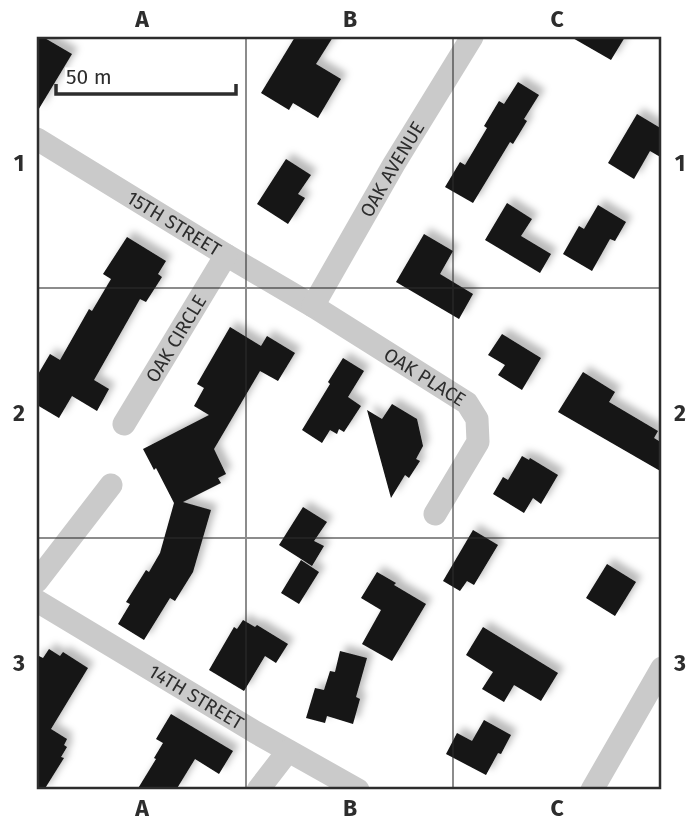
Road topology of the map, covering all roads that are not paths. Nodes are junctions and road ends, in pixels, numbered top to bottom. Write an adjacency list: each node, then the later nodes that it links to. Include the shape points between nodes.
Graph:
1 (472, 37): 4 (street, OAK AVENUE)
2 (37, 139): 3 (street, 15TH STREET)
3 (226, 255): 4 (street, 15TH STREET); 5 (street, OAK CIRCLE)
4 (313, 306): 7 (street, OAK PLACE, via 467,403 477,419 478,442)
5 (124, 424)
6 (111, 485): 8 (street)
7 (435, 514)
8 (37, 581)
9 (37, 601): 11 (street, 14TH STREET)
10 (662, 667): 14 (street)
11 (288, 751): 12 (street); 13 (street, 14TH STREET)
12 (258, 790)
13 (358, 790)
14 (592, 790)

